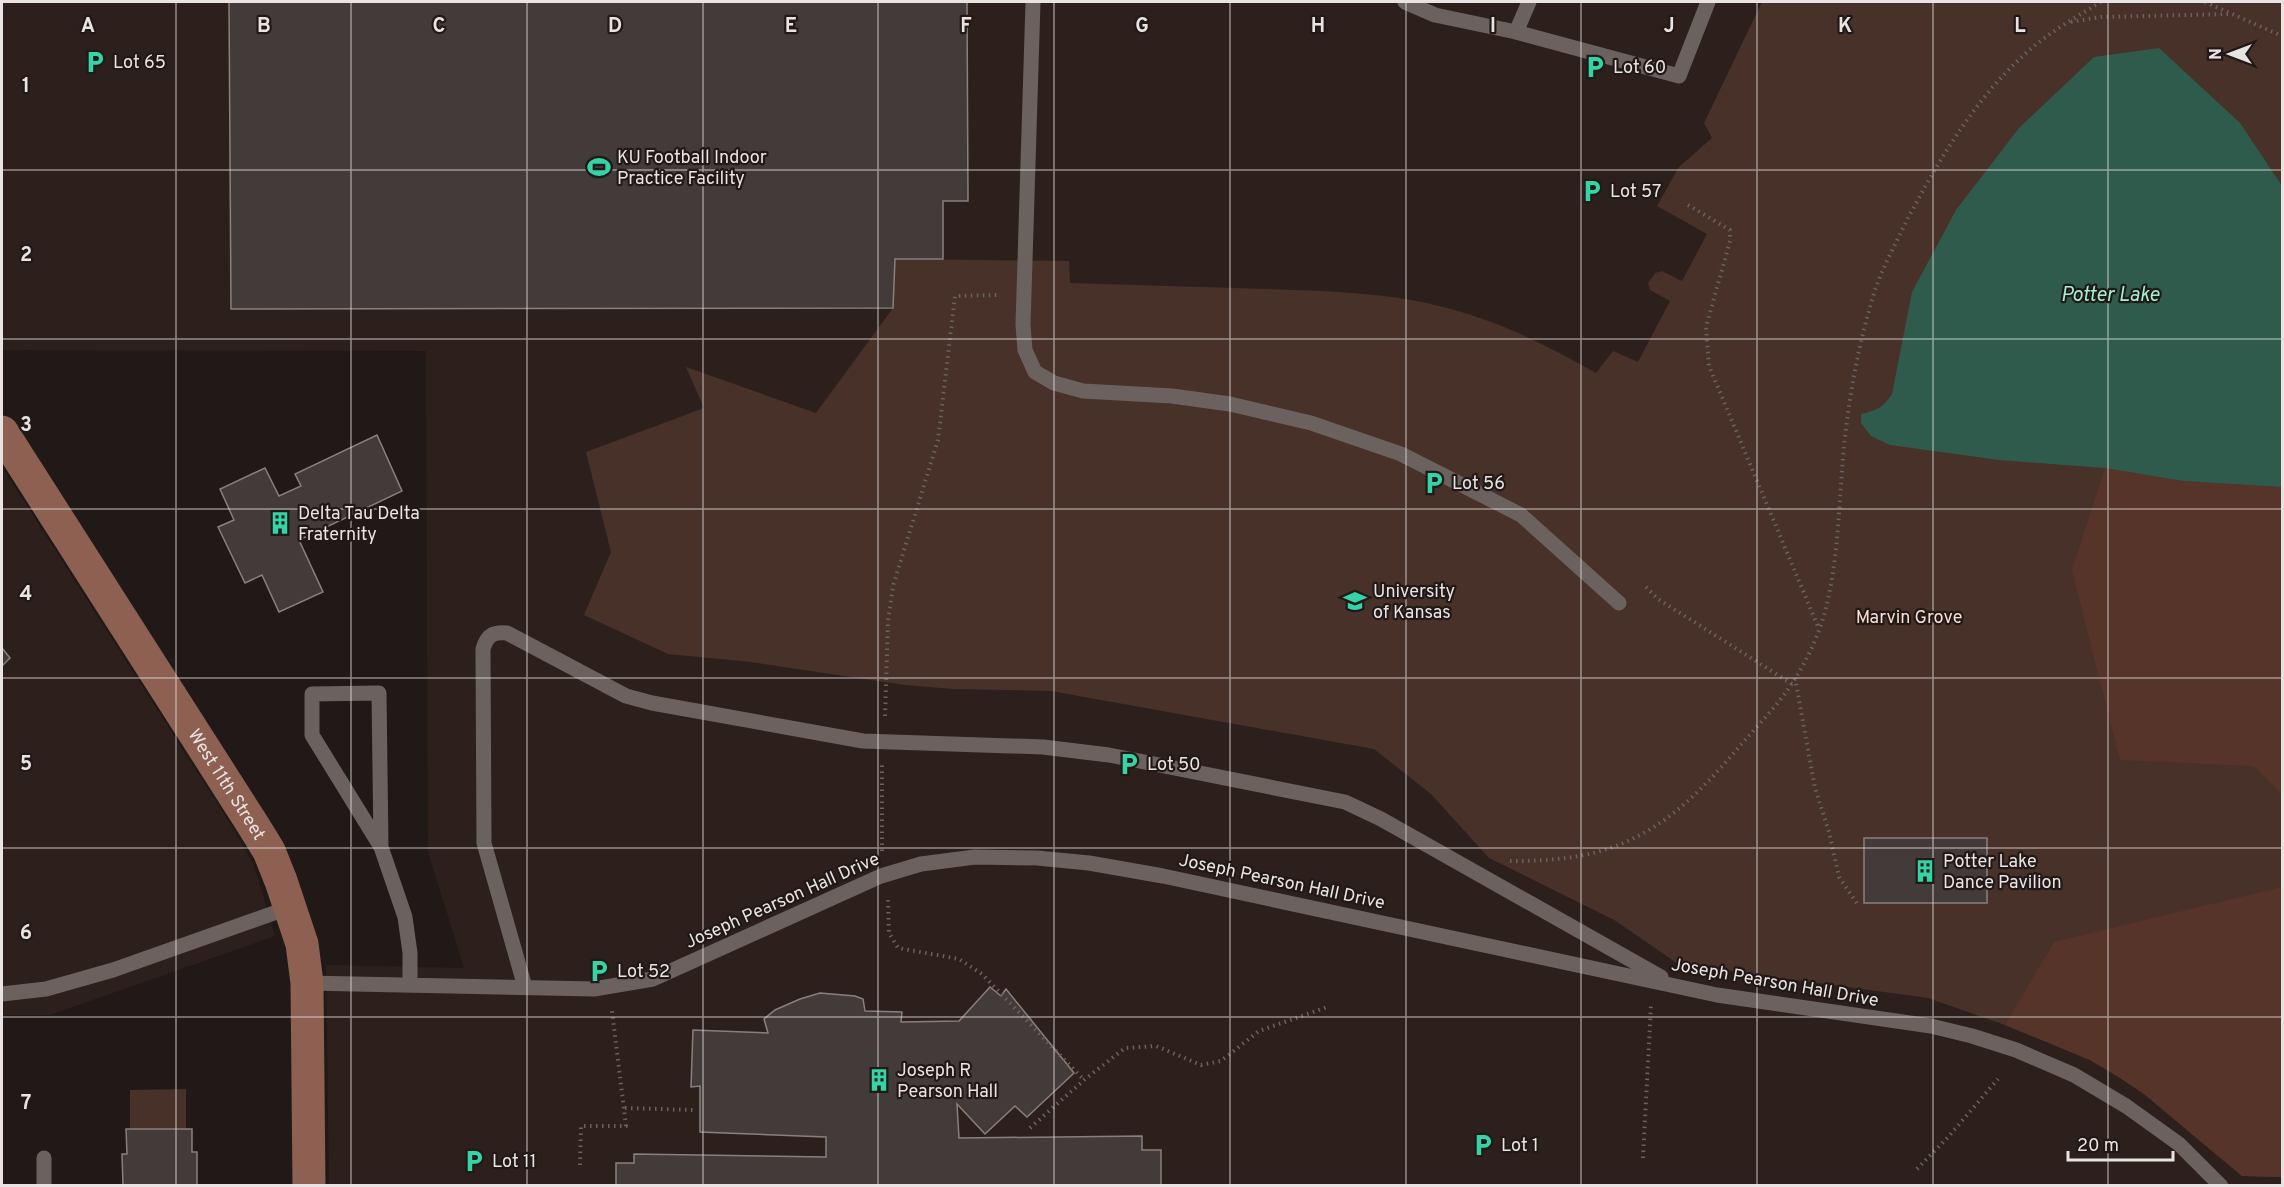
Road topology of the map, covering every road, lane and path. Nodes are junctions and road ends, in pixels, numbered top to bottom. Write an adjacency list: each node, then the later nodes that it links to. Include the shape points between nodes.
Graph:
1 (1033, 2): 12 (lane)
2 (1405, 2): 9 (lane, via 1435,15)
3 (1529, 2): 9 (lane)
4 (1708, 2): 9 (lane, via 1679,76)
5 (2101, 2): 8 (path)
6 (2205, 2): 7 (path)
7 (2232, 14): 8 (path, via 2101,17); 10 (path)
8 (2068, 22): 16 (path, via 2027,52 1956,134 1885,264 1870,305 1856,366 1844,447 1835,559)
9 (1516, 32)
10 (2283, 36)
11 (1688, 205): 16 (path, via 1730,230 1706,327 1708,366)
12 (1024, 294): 15 (lane, via 1025,350 1035,372 1054,383 1083,391 1230,404 1311,423 1401,454 1521,515); 19 (path, via 955,296 938,440 893,586)
13 (2, 432): 24 (street, West 11th Street, via 269,851)
14 (1646, 587): 18 (path, via 1658,599)
15 (1619, 603)
16 (1819, 630): 17 (path)
17 (1795, 678): 18 (path); 23 (path, via 1815,788 1839,877)
18 (1792, 684): 21 (path, via 1710,780 1651,828 1617,846 1585,855)
19 (883, 742): 22 (path); 27 (lane, via 1042,747 1109,755 1345,802); 28 (lane, via 626,696 507,633 494,633 486,638 484,843)
20 (381, 847): 20 (lane, via 380,693 312,694 312,735); 26 (lane, via 405,917)
21 (1520, 861)
22 (885, 875): 27 (lane, Joseph Pearson Hall Drive, via 921,864 975,857 1089,863); 29 (lane, Joseph Pearson Hall Drive, via 653,980); 34 (path, via 889,933 898,948 958,958 982,974)
23 (1858, 905)
24 (291, 907): 25 (street, West 11th Street, via 303,944); 30 (lane, via 113,970 46,990)
25 (307, 983): 26 (lane, Joseph Pearson Hall Drive); 43 (street, West 11th Street)
26 (410, 985): 28 (lane, Joseph Pearson Hall Drive)
27 (1675, 985): 44 (lane, Joseph Pearson Hall Drive, via 1717,995 1931,1026 2016,1050 2074,1075 2126,1106 2179,1144)
28 (525, 987): 29 (lane, Joseph Pearson Hall Drive)
29 (610, 987): 35 (path)
30 (2, 994)
31 (1327, 1007): 34 (path, via 1259,1031 1221,1061 1201,1065 1156,1046 1125,1048)
32 (1650, 1020): 39 (path)
33 (1998, 1079): 41 (path)
34 (1084, 1080): 37 (path)
35 (625, 1108): 36 (path); 40 (path, via 626,1126 581,1126)
36 (694, 1110)
37 (1030, 1128)
38 (44, 1158): 42 (lane)
39 (1643, 1158)
40 (580, 1165)
41 (1917, 1169)
42 (44, 1185)
43 (309, 1185)
44 (2221, 1185)

